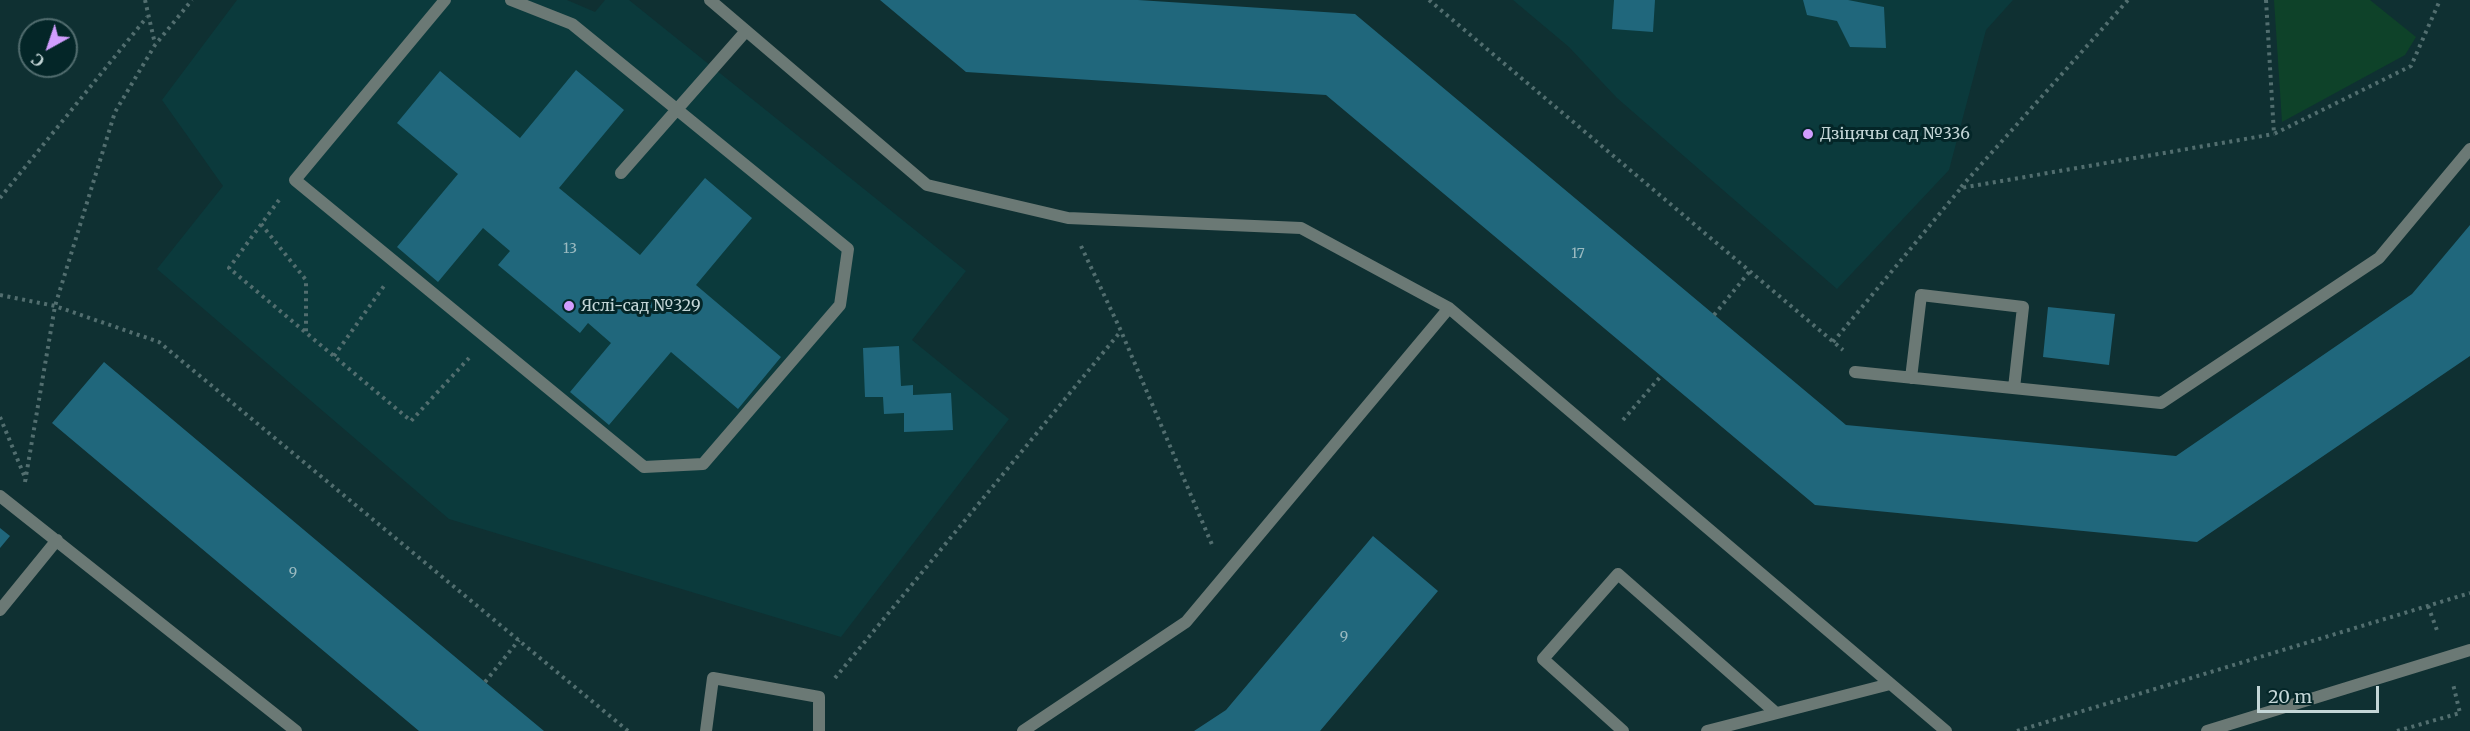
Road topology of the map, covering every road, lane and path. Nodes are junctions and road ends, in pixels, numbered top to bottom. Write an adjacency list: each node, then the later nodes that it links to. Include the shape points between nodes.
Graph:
1 (145, 0): 10 (path)
2 (192, 0): 12 (path)
3 (445, 0): 17 (lane)
4 (511, 0): 13 (lane, via 572,24)
5 (710, 0): 11 (lane)
6 (1429, 0): 23 (path)
7 (2128, 0): 18 (path)
8 (2266, 0): 14 (path)
9 (2440, 0): 14 (path, via 2411,66)
10 (147, 17): 12 (path); 19 (path)
11 (746, 32): 13 (lane); 20 (lane, via 927,185)
12 (155, 45): 25 (path, via 115,112)
13 (676, 109): 16 (lane); 30 (lane, via 848,249 840,305 703,464 644,467)
14 (2274, 134): 18 (path)
15 (2470, 149): 37 (lane, via 2379,258 2161,403)
16 (621, 173)
17 (295, 180): 21 (path); 22 (lane)
18 (1961, 188): 31 (path)
19 (0, 198)
20 (1068, 218): 26 (lane, via 1301,228); 28 (path)
21 (261, 224): 29 (path, via 306,280); 29 (path, via 229,268)
22 (399, 266): 30 (lane); 32 (path)
23 (1750, 271): 27 (path); 31 (path)
24 (0, 296): 25 (path)
25 (56, 306): 40 (path); 47 (path, via 159,342)
26 (1449, 308): 39 (lane); 44 (lane)
27 (1714, 315)
28 (1121, 331): 44 (path); 51 (path)
29 (306, 332): 32 (path)
30 (488, 338): 32 (path, via 411,421)
31 (1833, 342): 34 (path)
32 (334, 356)
33 (1855, 372): 34 (lane)
34 (1872, 374): 36 (lane)
35 (1661, 376): 39 (path)
36 (1911, 378): 37 (lane); 37 (lane, via 1921,295 2023,307)
37 (2014, 388)
38 (0, 417): 40 (path)
39 (1605, 441): 50 (lane)
40 (26, 480): 42 (path)
41 (0, 496): 42 (lane)
42 (11, 507): 43 (lane)
43 (57, 540): 46 (lane); 54 (lane)
44 (1225, 575): 58 (lane, via 1186,622)
45 (2470, 593): 62 (path)
46 (0, 610)
47 (519, 640): 49 (path); 55 (path)
48 (2470, 650): 63 (lane)
49 (485, 682)
50 (1890, 684): 53 (lane); 61 (lane)
51 (819, 697): 56 (lane, via 713,678); 57 (lane)
52 (2460, 712): 64 (path)
53 (1776, 713): 59 (lane, via 1618,574 1543,659); 60 (lane)
54 (296, 731)
55 (628, 731)
56 (706, 731)
57 (819, 731)
58 (1023, 731)
59 (1623, 731)
60 (1707, 731)
61 (1946, 731)
62 (2017, 731)
63 (2207, 731)
64 (2397, 731)

